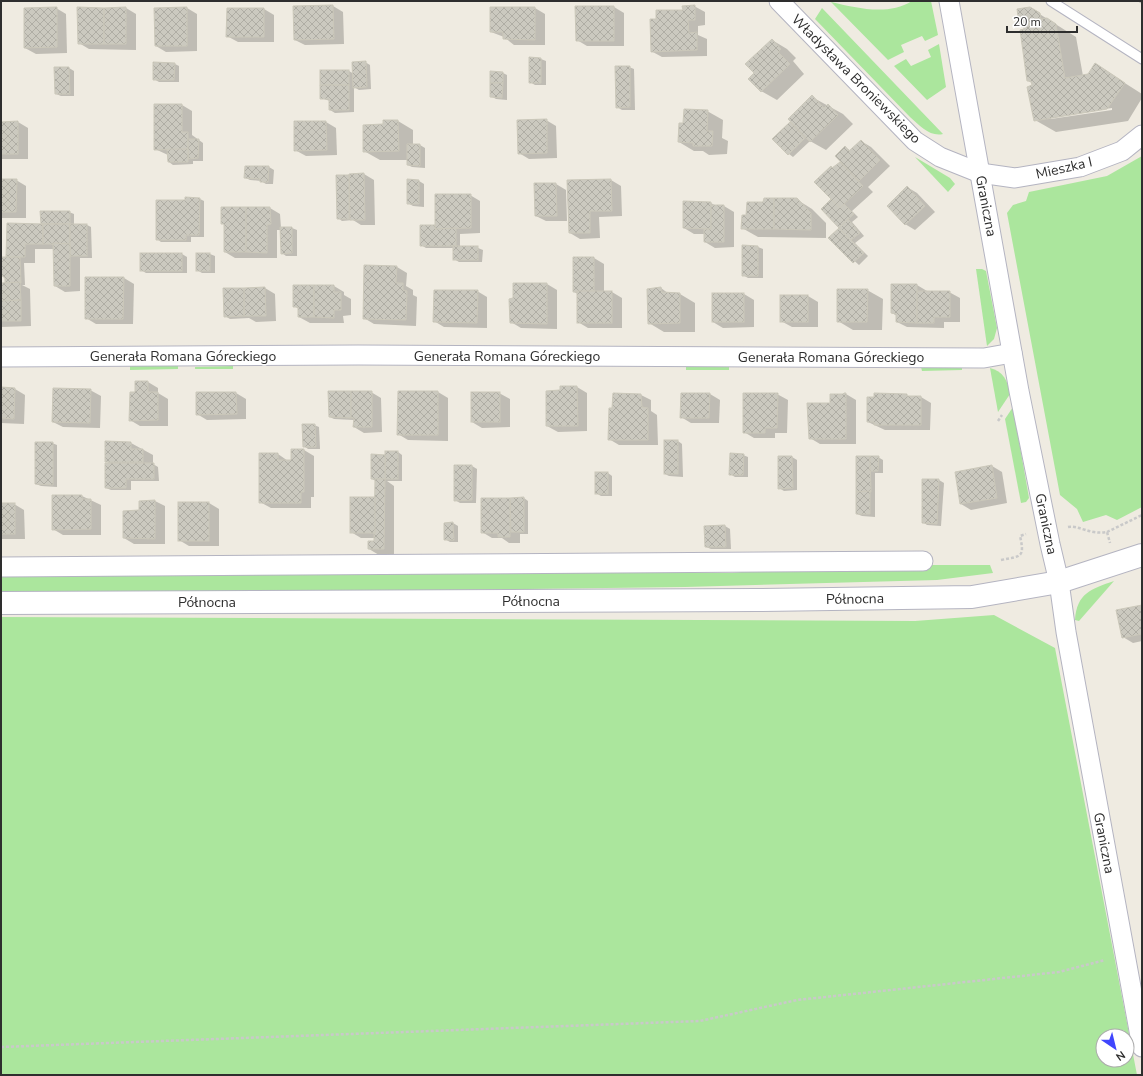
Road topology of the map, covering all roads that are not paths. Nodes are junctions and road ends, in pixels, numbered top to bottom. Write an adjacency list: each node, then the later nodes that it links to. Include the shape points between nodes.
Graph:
1 (779, 1): 6 (street, Władysława Broniewskiego, via 915,141 940,157)
2 (949, 1): 6 (street, Graniczna)
3 (1051, 1): 4 (lane)
4 (1142, 59)
5 (1142, 135): 6 (street, Mieszka I, via 1122,151 1080,167 1015,178)
6 (980, 173): 7 (street, Graniczna)
7 (1012, 353): 8 (street, Generała Romana Góreckiego, via 984,358); 12 (street, Graniczna)
8 (1, 357)
9 (1142, 555): 12 (main road, Północna)
10 (923, 561): 11 (street)
11 (1, 568)
12 (1059, 582): 13 (main road, Północna, via 972,597); 14 (street, Graniczna)
13 (1, 603)
14 (1142, 1047)

